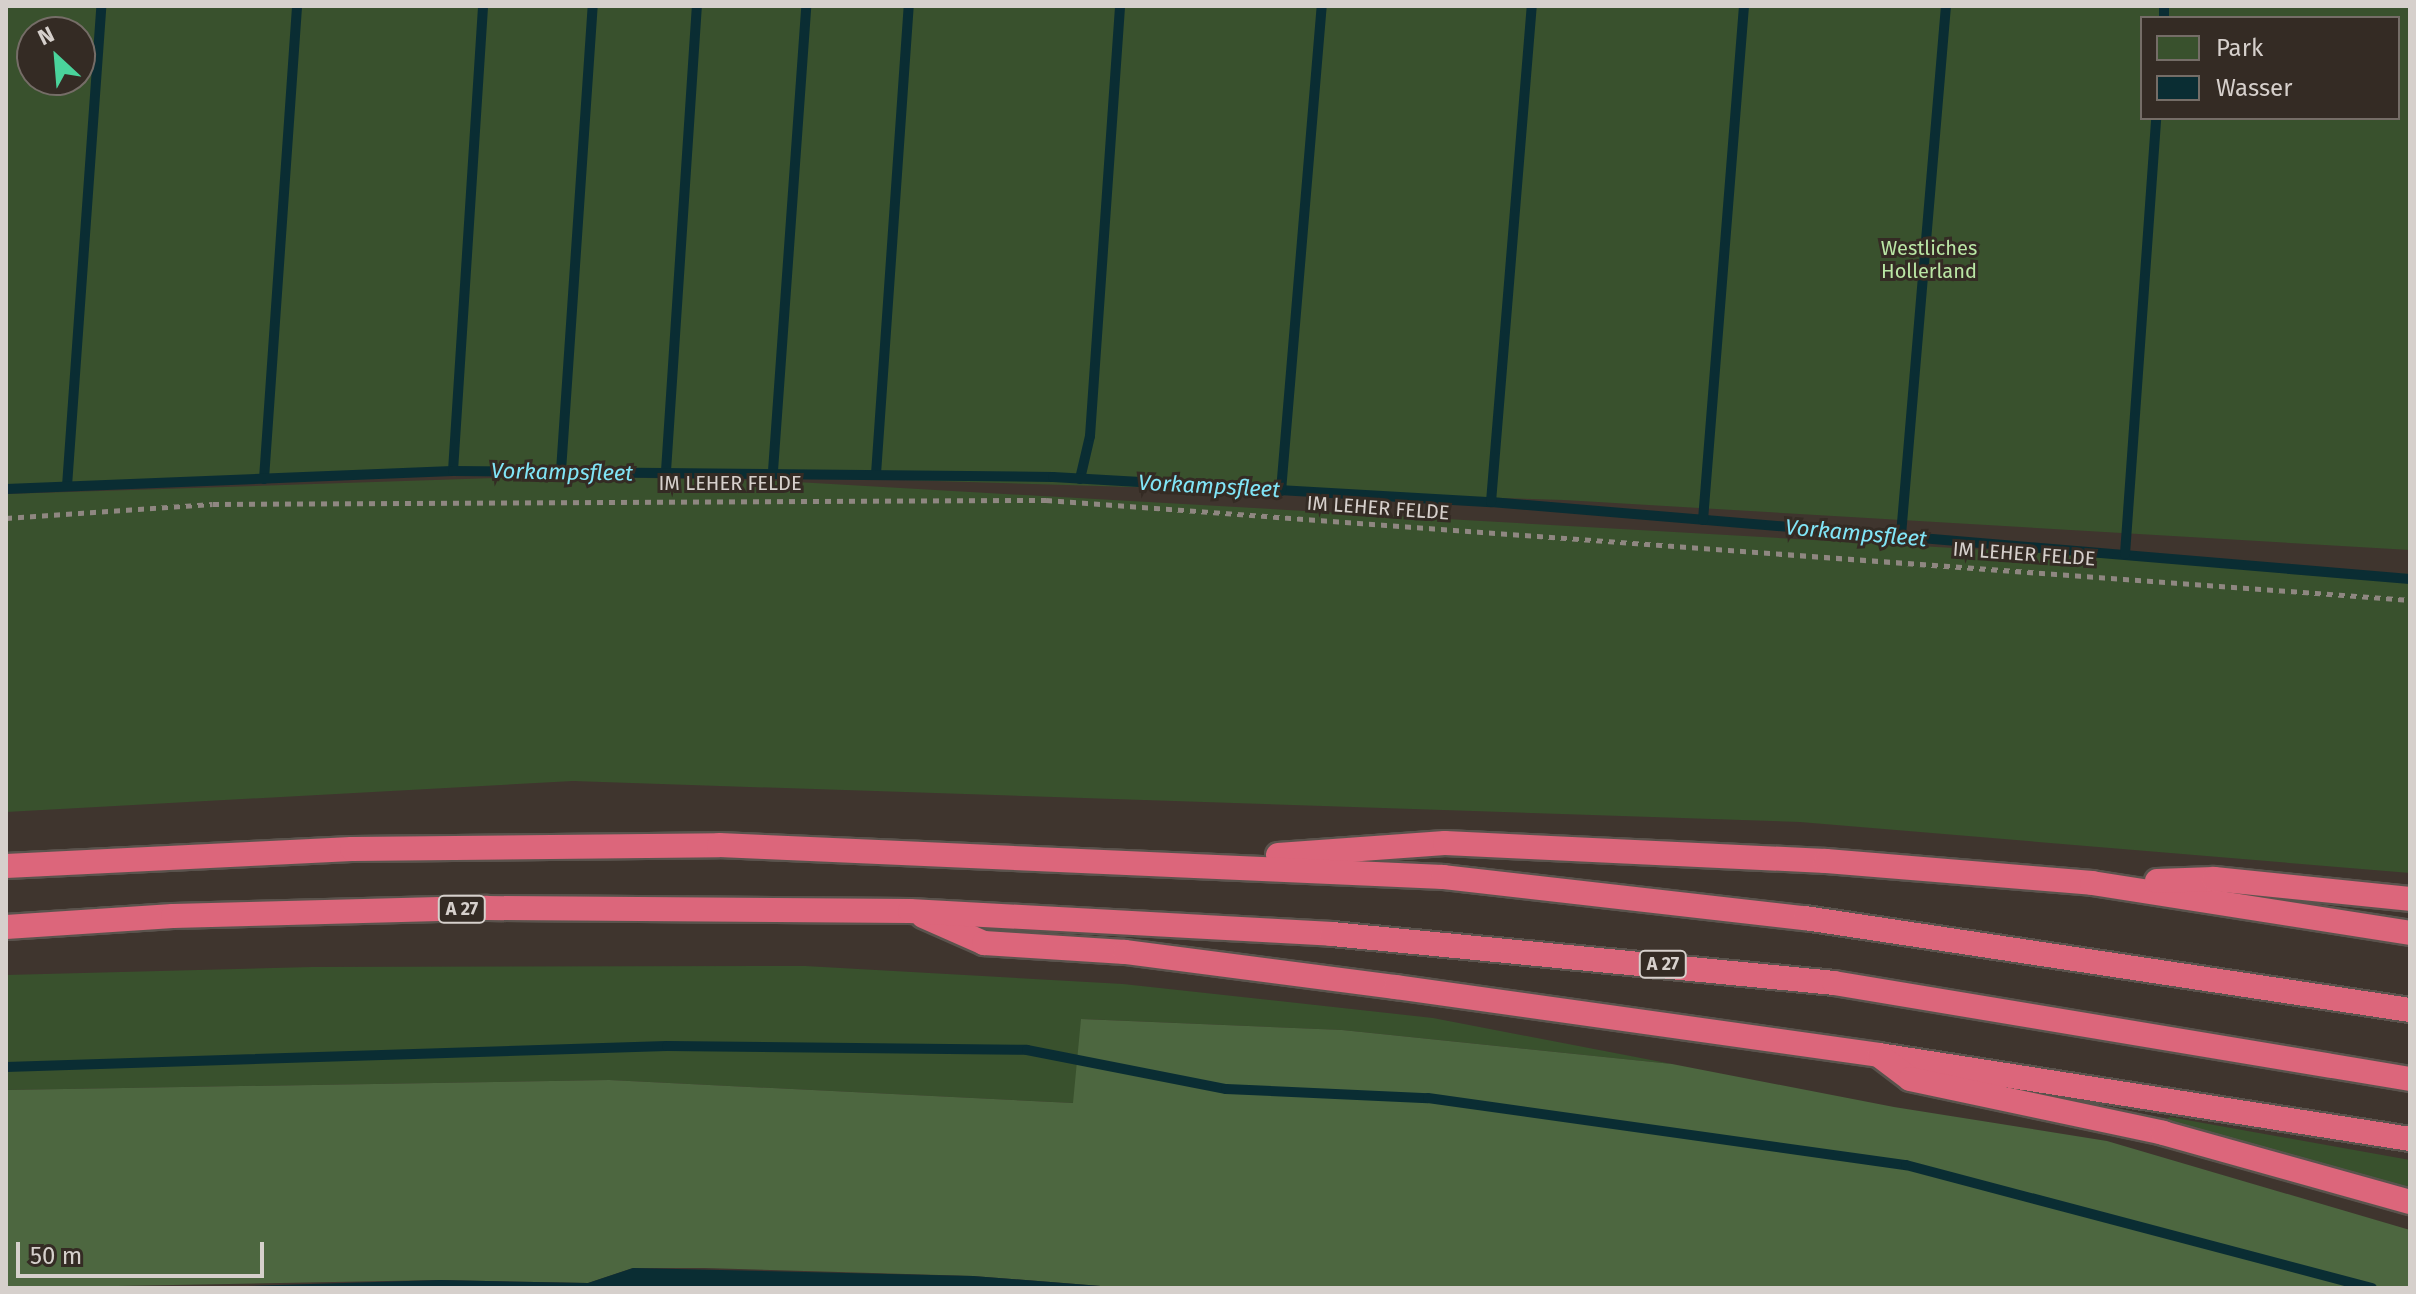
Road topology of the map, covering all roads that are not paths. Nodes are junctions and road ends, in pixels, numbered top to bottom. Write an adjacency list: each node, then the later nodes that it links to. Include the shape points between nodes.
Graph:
1 (1176, 862): 2 (highway, via 719,845 337,850); 3 (highway, via 1445,843 1826,861); 8 (highway, via 1443,877 1805,918)
2 (6, 866)
3 (2092, 883): 4 (highway, via 2214,879); 7 (highway)
4 (2410, 899)
5 (910, 911): 6 (highway, A 27, via 487,908 173,916); 9 (highway, via 984,943 1125,952); 10 (highway, A 27, via 1348,935 1818,981)
6 (6, 927)
7 (2410, 933)
8 (2410, 1010)
9 (1879, 1055): 11 (highway); 12 (highway, via 1910,1079 2163,1133)
10 (2410, 1079)
11 (2410, 1139)
12 (2410, 1202)

